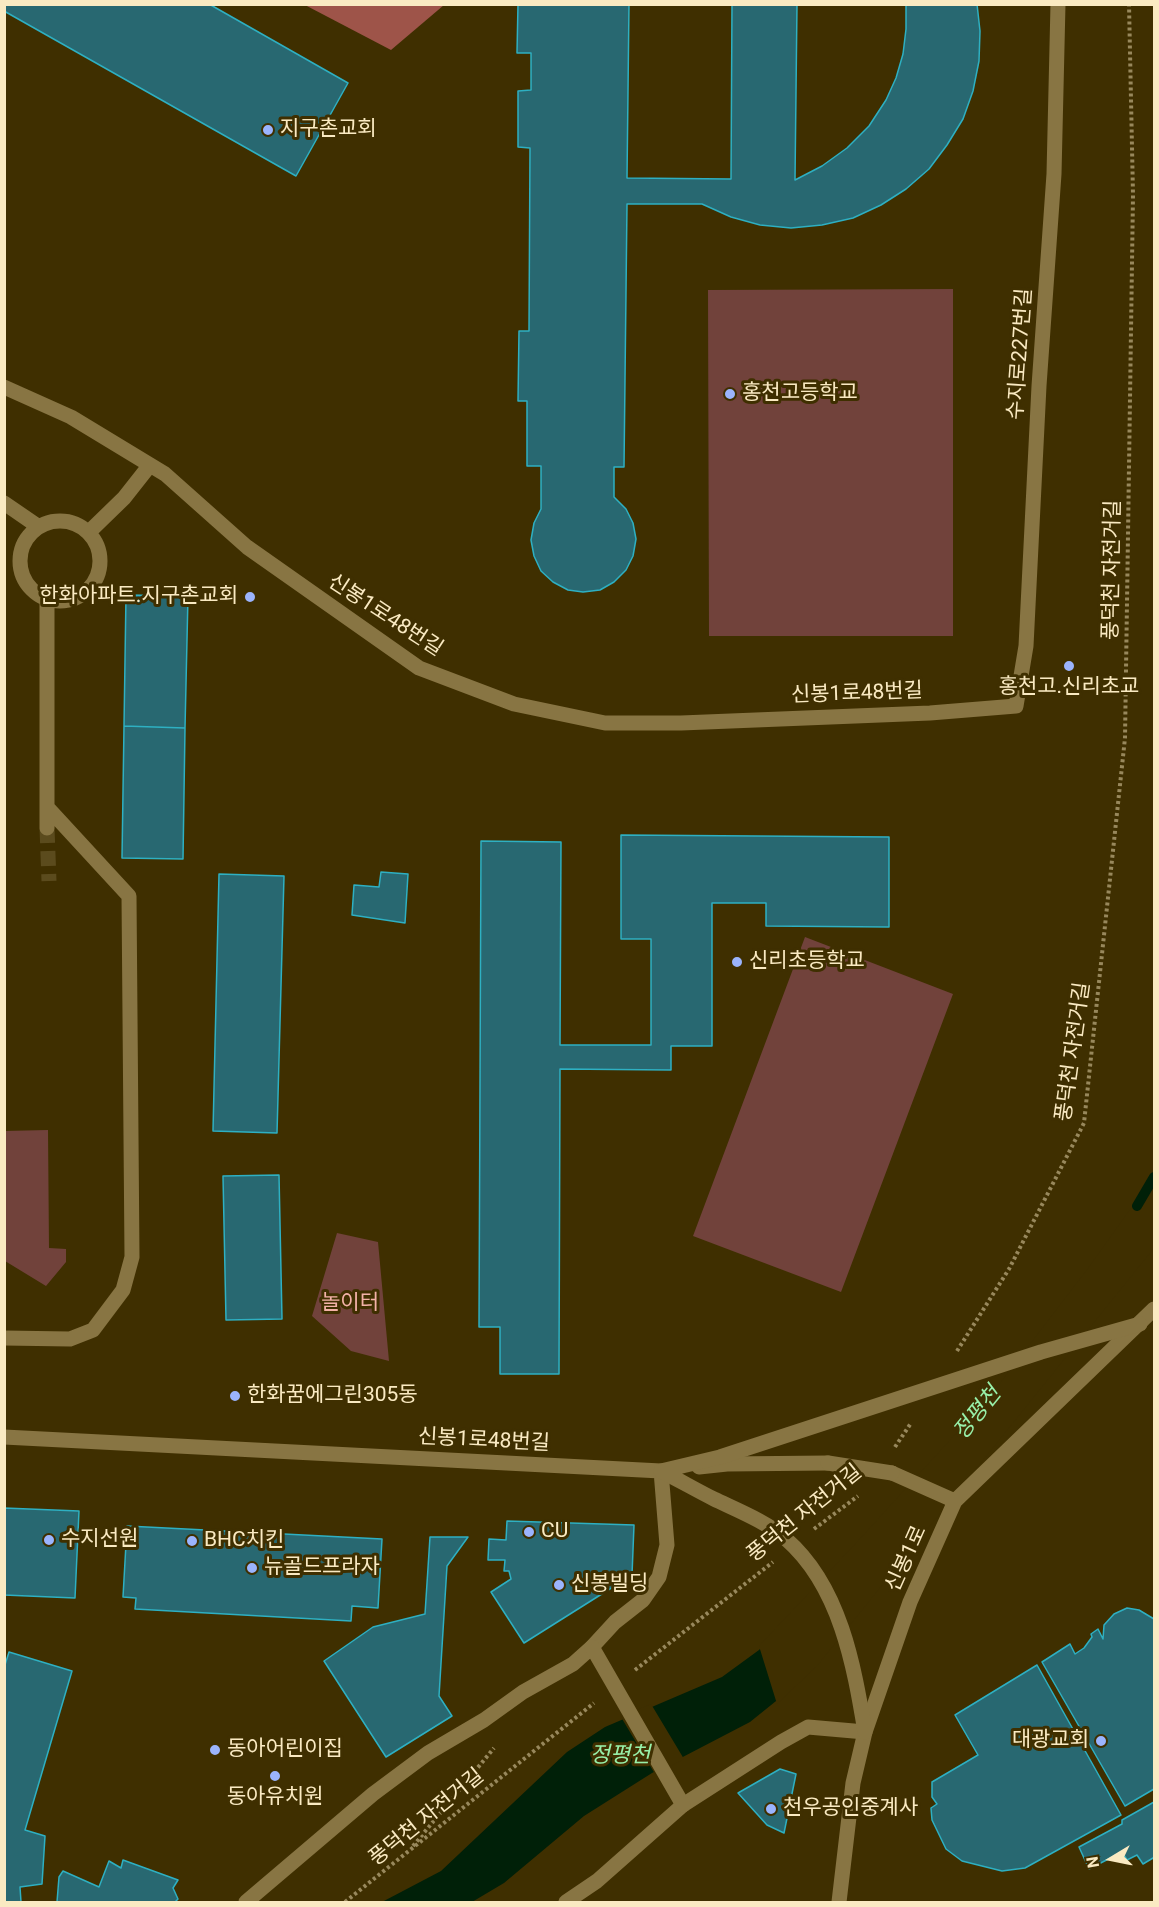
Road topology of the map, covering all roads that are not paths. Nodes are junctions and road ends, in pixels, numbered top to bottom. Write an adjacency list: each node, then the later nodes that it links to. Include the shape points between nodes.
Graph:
1 (1058, 4): 8 (street, 수지로227번길, via 1054,174 1031,567 1026,646)
2 (4, 387): 3 (street, 신봉1로48번길, via 71,417)
3 (150, 465): 6 (street); 8 (street, 신봉1로48번길, via 247,547 419,668 514,704 605,723 930,713)
4 (4, 503): 5 (street)
5 (39, 527): 6 (street, via 64,521); 7 (street, via 22,546 21,572 27,584)
6 (89, 532): 7 (street, via 101,556 95,583 74,600)
7 (47, 600): 9 (street)
8 (1016, 706)
9 (47, 807): 10 (street); 13 (street, via 129,896 132,1257 123,1290 93,1330 70,1340)
10 (48, 828)
11 (1155, 1309): 12 (street, 신봉1로)
12 (1140, 1324): 15 (street, bridge, via 1041,1352 720,1457); 16 (street, 신봉1로)
13 (4, 1338)
14 (4, 1437): 15 (street, 신봉1로48번길)
15 (661, 1471): 16 (street, 신봉1로48번길, bridge, via 727,1464 828,1463 892,1473); 17 (street, via 667,1545 659,1577 643,1600); 18 (street, bridge, via 786,1538 811,1567 838,1618 856,1678)
16 (955, 1501): 18 (street, 신봉1로, via 910,1602)
17 (592, 1647): 19 (street, bridge); 20 (street, via 573,1664 428,1753 373,1794)
18 (865, 1732): 19 (street, via 808,1727); 22 (street, 신봉1로, via 853,1783)
19 (683, 1805): 21 (street, via 597,1881)
20 (246, 1902)
21 (566, 1902)
22 (839, 1902)

